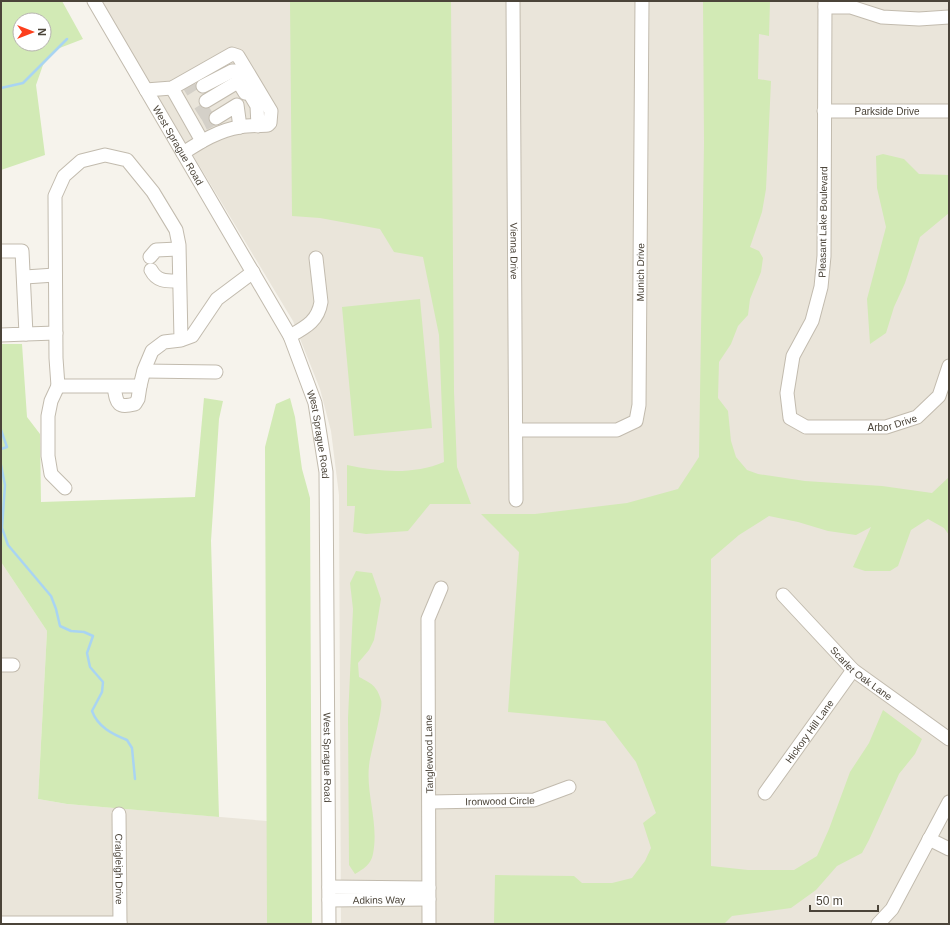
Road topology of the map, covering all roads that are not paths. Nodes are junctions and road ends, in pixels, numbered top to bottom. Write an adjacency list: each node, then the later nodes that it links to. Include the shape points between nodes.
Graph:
1 (94, 1): 7 (street, West Sprague Road)
2 (513, 1): 32 (street, Vienna Drive)
3 (642, 1): 32 (street, Munich Drive, via 639,405 636,421 618,430)
4 (825, 4): 5 (street, via 851,7 882,17); 9 (street, Pleasant Lake Boulevard)
5 (949, 17)
6 (202, 83): 11 (street, via 236,71 257,106)
7 (146, 90): 8 (street); 12 (street, West Sprague Road)
8 (195, 111): 11 (street, via 226,130); 11 (street, via 237,105); 11 (street, via 243,90 250,105); 11 (street, via 232,54 238,56 271,111 270,123); 12 (street)
9 (824, 111): 10 (street, Parkside Drive); 31 (street, Pleasant Lake Boulevard, via 824,256 821,287 812,321 793,356 787,393 790,418)
10 (949, 111)
11 (253, 126)
12 (183, 153): 16 (street, West Sprague Road)
13 (178, 249): 17 (street, via 176,230 153,192 126,160 105,155 82,161 64,176 56,196); 19 (street); 19 (street, via 156,250 150,264 154,276 161,280)
14 (1, 251): 18 (street, via 22,251)
15 (316, 258): 23 (street, via 320,309 307,326)
16 (253, 272): 23 (street, West Sprague Road); 24 (street, via 217,299 192,336)
17 (55, 275): 18 (street); 20 (street)
18 (25, 277): 21 (street)
19 (179, 280): 24 (street)
20 (56, 333): 21 (street); 28 (street)
21 (26, 334): 22 (street)
22 (1, 335)
23 (290, 336): 46 (street, West Sprague Road, via 315,403 326,472)
24 (181, 340): 26 (street, via 164,342 152,351)
25 (949, 366): 31 (street, Arbor Drive, via 939,396 917,417 886,427)
26 (144, 371): 27 (street); 29 (street)
27 (216, 372)
28 (58, 386): 30 (street); 33 (street, via 48,416 48,456 51,474)
29 (140, 386): 30 (street); 30 (street, via 135,404 125,406 116,401)
30 (114, 387)
31 (806, 427)
32 (516, 430): 34 (street, Vienna Drive)
33 (65, 488)
34 (516, 500)
35 (441, 588): 41 (street, Tanglewood Lane, via 428,619)
36 (783, 596): 37 (street, Scarlet Oak Lane)
37 (853, 670): 38 (street, Scarlet Oak Lane); 40 (street, Hickory Hill Lane)
38 (949, 740)
39 (569, 787): 41 (street, Ironwood Circle, via 534,800)
40 (765, 793)
41 (430, 802): 47 (street, Tanglewood Lane)
42 (949, 802): 44 (street)
43 (119, 814): 49 (street, Craigleigh Drive)
44 (929, 839): 45 (street); 52 (street, via 892,909)
45 (949, 850)
46 (329, 893): 47 (street, Adkins Way); 50 (street, West Sprague Road)
47 (429, 893): 51 (street, Tanglewood Lane)
48 (1, 923): 49 (street)
49 (120, 923)
50 (329, 924)
51 (429, 924)
52 (878, 924)

